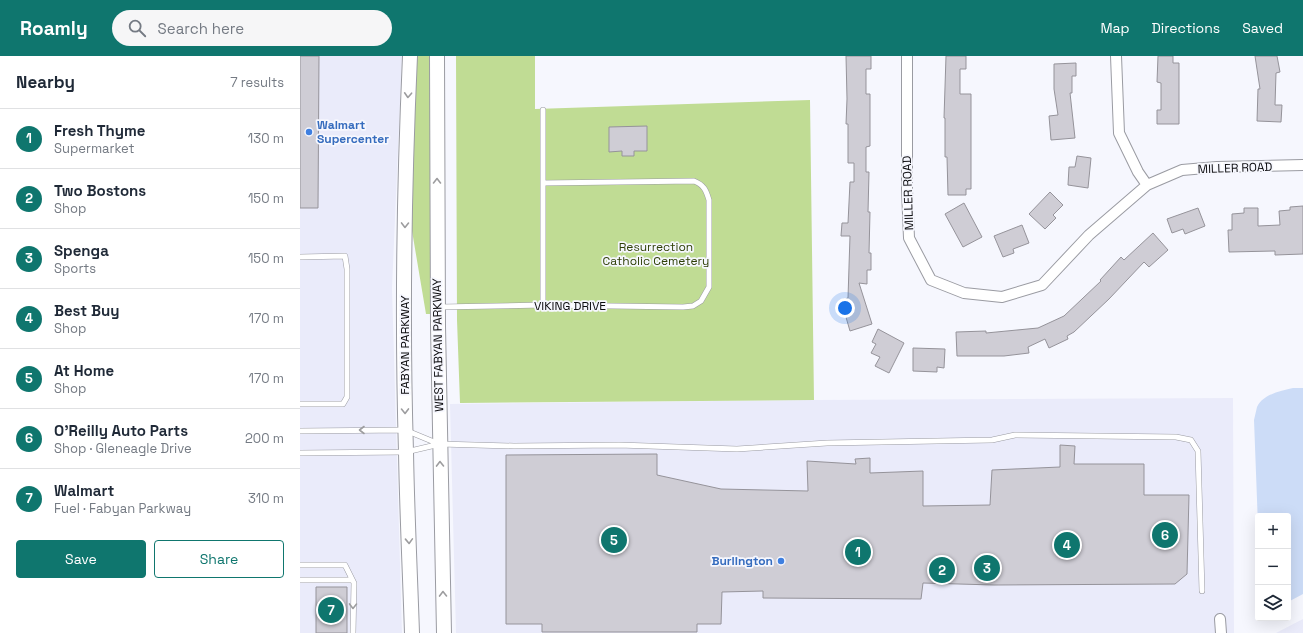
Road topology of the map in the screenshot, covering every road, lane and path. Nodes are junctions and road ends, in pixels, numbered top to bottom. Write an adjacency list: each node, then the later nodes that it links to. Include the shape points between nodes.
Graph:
1 (410, 56): 13 (main road, FABYAN PARKWAY, one-way to 13, via 404,307)
2 (437, 56): 11 (main road, WEST FABYAN PARKWAY, one-way to 2)
3 (906, 56): 8 (street, MILLER ROAD, via 906,190 909,238 931,280 964,292 1002,298 1042,285 1089,235)
4 (1116, 56): 8 (street, via 1119,133)
5 (543, 110): 7 (lane)
6 (1303, 165): 8 (street, MILLER ROAD, via 1182,170)
7 (543, 183): 10 (lane); 10 (lane, VIKING DRIVE, via 694,181 701,184 709,200 710,271 709,287 701,301 693,306)
8 (1147, 185)
9 (300, 257): 12 (lane, via 345,256 347,396 343,404)
10 (543, 305): 11 (lane, VIKING DRIVE)
11 (438, 307): 15 (main road, WEST FABYAN PARKWAY)
12 (300, 404)
13 (405, 430): 14 (lane, one-way to 14); 15 (lane); 16 (main road, FABYAN PARKWAY)
14 (300, 431)
15 (440, 444): 16 (lane); 21 (lane, via 619,445 737,449 992,440 1015,435 1176,437 1191,440 1198,451); 27 (main road, WEST FABYAN PARKWAY, one-way to 15)
16 (406, 452): 17 (lane); 22 (main road, FABYAN PARKWAY, one-way to 22)
17 (300, 453)
18 (300, 565): 20 (lane, via 345,565)
19 (300, 580): 20 (lane)
20 (352, 580): 24 (lane, one-way to 24)
21 (1202, 591)
22 (411, 613): 25 (lane); 26 (main road, FABYAN PARKWAY)
23 (1220, 619): 28 (street)
24 (353, 633)
25 (406, 633)
26 (412, 633)
27 (444, 633)
28 (1221, 633)

